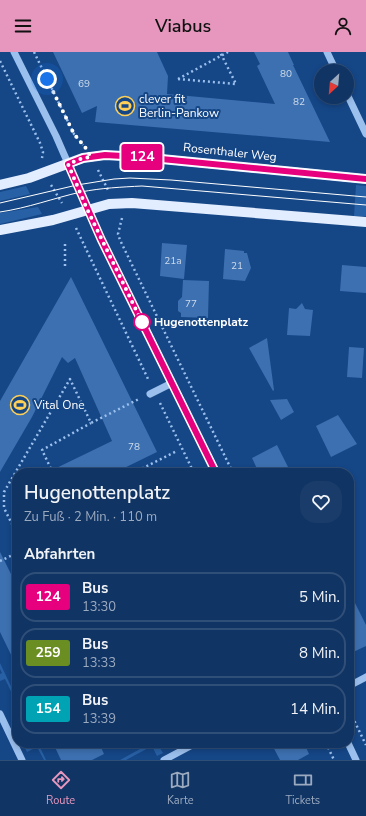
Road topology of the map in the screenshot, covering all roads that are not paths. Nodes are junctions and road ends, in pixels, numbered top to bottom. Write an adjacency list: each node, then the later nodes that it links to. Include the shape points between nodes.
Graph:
1 (14, 52): 6 (street)
2 (327, 52): 3 (street)
3 (333, 64)
4 (352, 104): 5 (street)
5 (366, 134)
6 (68, 164): 7 (main road, Rosenthaler Weg, via 83,158 105,155); 8 (main road, Rosenthaler Weg); 9 (street)
7 (366, 179)
8 (0, 185)
9 (87, 209): 10 (main road, via 115,203 132,203); 11 (main road, via 53,220); 12 (street)
10 (366, 222)
11 (0, 230)
12 (172, 383): 13 (street); 14 (street)
13 (152, 393)
14 (214, 468)
15 (366, 677): 16 (street)
16 (354, 683)
17 (0, 714): 18 (street)
18 (12, 739)
19 (16, 748): 22 (street)
20 (187, 748): 23 (street)
21 (350, 748): 24 (street)
22 (22, 760)
23 (164, 760)
24 (356, 760)

